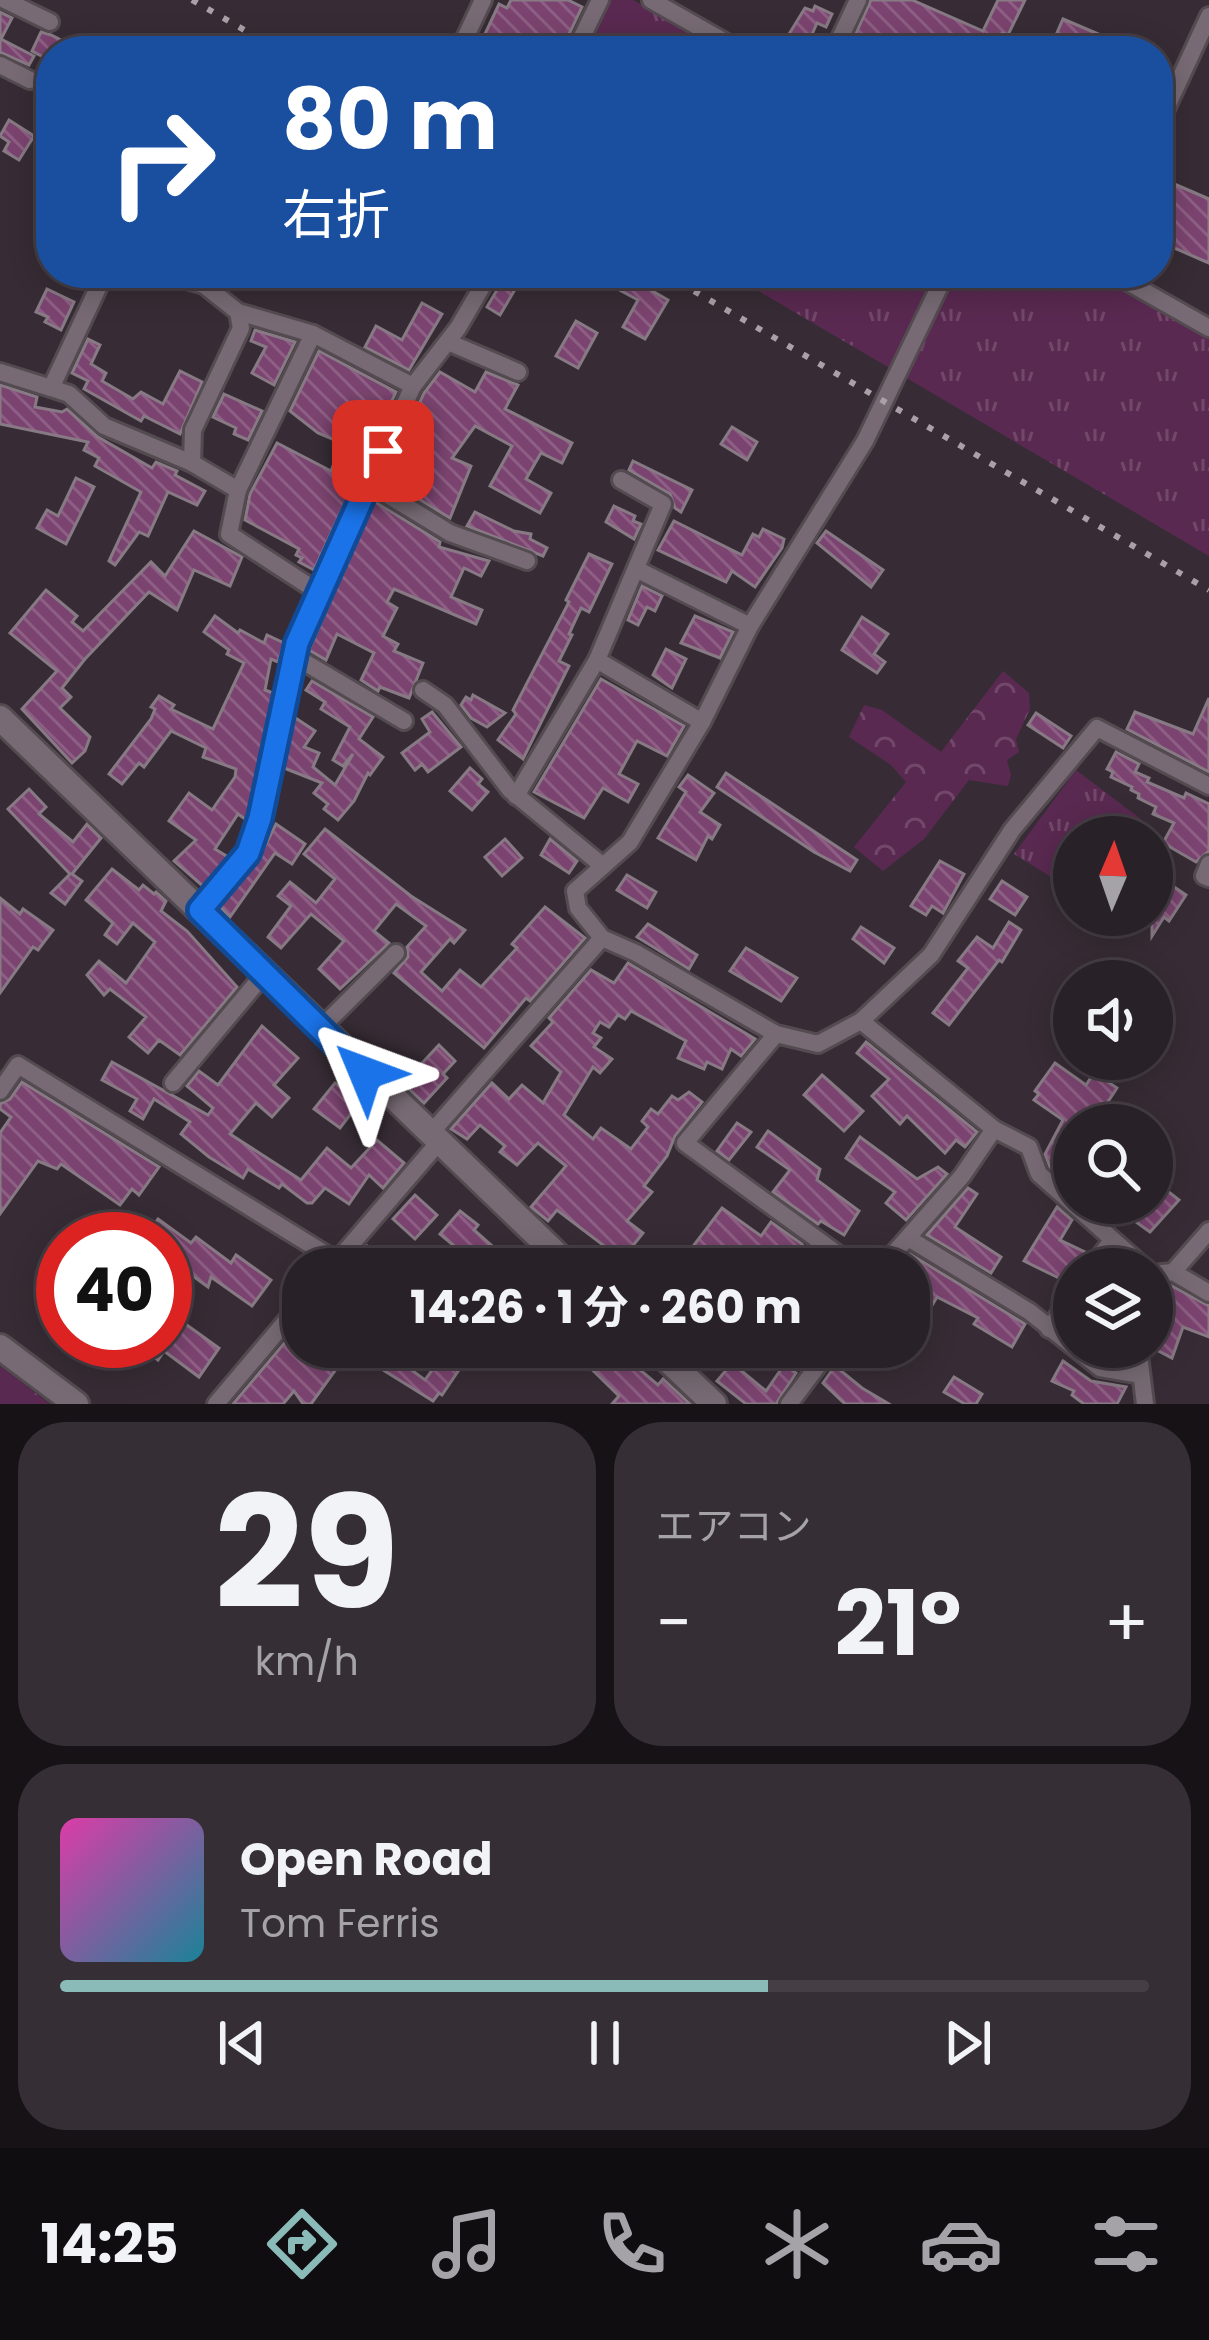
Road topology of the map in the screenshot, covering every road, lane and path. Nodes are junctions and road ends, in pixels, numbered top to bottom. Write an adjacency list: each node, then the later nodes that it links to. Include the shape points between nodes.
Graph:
1 (5, 0): 7 (street)
2 (483, 0): 8 (street)
3 (599, 0): 9 (street)
4 (651, 0): 10 (street)
5 (858, 0): 11 (street)
6 (1209, 16): 14 (street)
7 (50, 22)
8 (467, 36)
9 (582, 36)
10 (715, 36)
11 (841, 36)
12 (0, 65): 13 (street)
13 (30, 80)
14 (1173, 93)
15 (98, 288): 27 (street)
16 (216, 288): 20 (street)
17 (481, 288): 23 (street)
18 (939, 288): 35 (street, via 865,441)
19 (1138, 288): 21 (street)
20 (238, 312): 22 (street); 28 (street, via 241,328 193,430)
21 (1209, 328)
22 (313, 334): 26 (street); 31 (street)
23 (448, 342): 25 (street); 26 (street)
24 (0, 372): 27 (street)
25 (518, 372)
26 (413, 386): 30 (street)
27 (51, 388): 28 (street, via 104,426)
28 (192, 464): 31 (street)
29 (621, 480): 33 (street, via 663,504)
30 (368, 483): 32 (street, via 450,533); 34 (street)
31 (238, 490): 34 (street, via 229,534)
32 (527, 561)
33 (638, 570): 35 (street); 37 (street)
34 (318, 592): 36 (street)
35 (750, 626): 41 (street)
36 (294, 656): 40 (street); 47 (street, via 248,853)
37 (597, 660): 41 (street); 43 (street)
38 (423, 690): 43 (street, via 445,705)
39 (0, 718): 47 (street)
40 (404, 721)
41 (702, 722): 45 (street, via 631,842)
42 (1209, 786): 51 (street, via 1097,728 1012,830 931,955)
43 (517, 796): 45 (street)
44 (1209, 864): 46 (street)
45 (603, 866): 48 (street, via 575,891)
46 (1209, 878)
47 (200, 910): 50 (street)
48 (602, 938): 53 (street); 57 (street)
49 (395, 953): 52 (street)
50 (264, 974): 52 (street); 54 (street)
51 (861, 1021): 53 (street, via 818,1044); 56 (street)
52 (320, 1029): 57 (street)
53 (776, 1034): 64 (street, via 685,1143)
54 (173, 1083)
55 (0, 1091): 61 (street, via 19,1065)
56 (994, 1129): 59 (street); 60 (street, via 1029,1147 1039,1174)
57 (434, 1138): 62 (street); 63 (street)
58 (1209, 1231): 68 (street)
59 (908, 1238): 65 (street); 72 (street)
60 (1112, 1240): 66 (street); 67 (street)
61 (307, 1248)
62 (347, 1248)
63 (550, 1248)
64 (829, 1248)
65 (899, 1248)
66 (1106, 1248)
67 (1121, 1248)
68 (1173, 1272): 69 (street)
69 (1209, 1293)
70 (1053, 1322): 72 (street)
71 (282, 1326): 79 (street)
72 (1048, 1329): 77 (street, via 1100,1368)
73 (0, 1347): 78 (street)
74 (676, 1368): 80 (street)
75 (816, 1368): 81 (street)
76 (1140, 1368): 77 (street)
77 (1141, 1375): 82 (street)
78 (76, 1404)
79 (216, 1404)
80 (714, 1404)
81 (788, 1404)
82 (1144, 1404)

